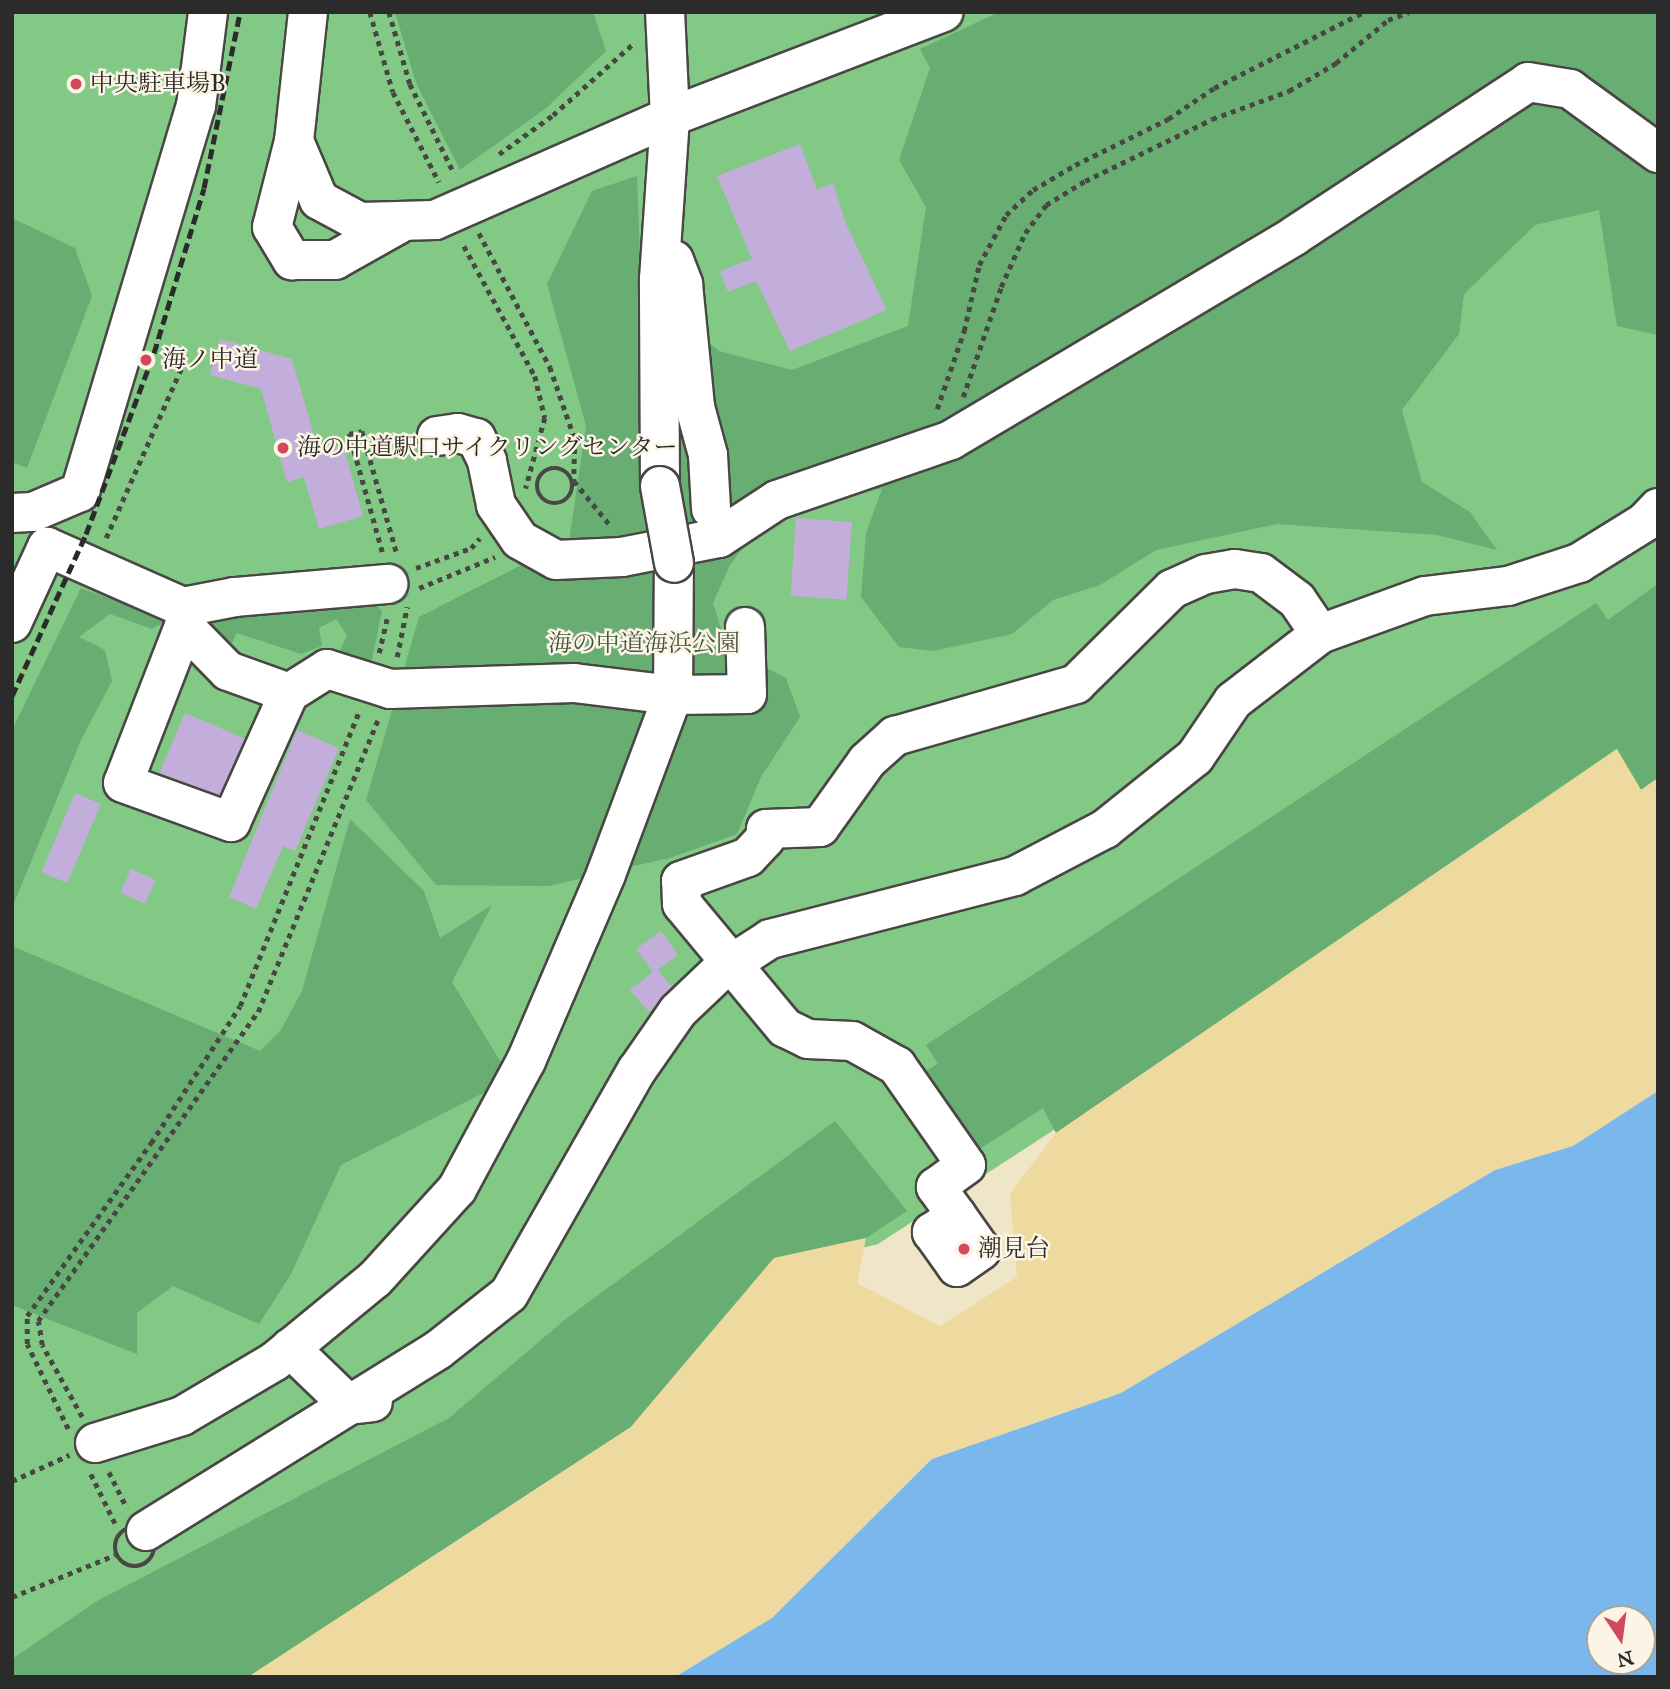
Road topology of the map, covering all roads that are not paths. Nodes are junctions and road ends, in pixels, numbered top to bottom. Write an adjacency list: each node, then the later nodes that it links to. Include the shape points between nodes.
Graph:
1 (208, 12): 15 (lane, via 196,106 80,492 33,512)
2 (308, 12): 6 (lane)
3 (944, 12): 5 (lane)
4 (665, 15): 5 (lane)
5 (670, 117): 9 (lane, via 435,220); 11 (lane)
6 (294, 141): 8 (lane); 10 (lane)
7 (1658, 153): 12 (lane, via 1570,89 1528,82 1294,236 951,440 777,500 719,538 622,557 556,560 520,540 496,505 487,461 475,438 458,433)
8 (319, 200): 9 (lane, via 360,222); 10 (lane, via 292,207)
9 (399, 223): 10 (lane, via 335,260 292,260)
10 (272, 227)
11 (661, 239): 14 (lane, via 683,284 695,407 708,455); 22 (lane, bridge, via 660,486 674,563)
12 (437, 436)
13 (1658, 508): 20 (lane, via 1645,522 1580,563 1508,586 1425,597)
14 (711, 509)
15 (12, 513)
16 (393, 576): 17 (lane, via 235,597)
17 (184, 617): 18 (lane, via 47,547); 21 (lane, via 228,671); 21 (lane, via 122,783 231,822)
18 (12, 623)
19 (745, 627): 22 (lane, via 747,694)
20 (1320, 634): 23 (lane, via 1233,701 1195,757 1105,829 1015,876 771,939); 23 (lane, via 1297,600 1261,573 1235,569 1206,574 1172,589 1076,684 895,736 867,761 820,827 766,829 765,839 748,858 681,881 682,904)
21 (289, 692): 22 (lane, via 327,669 380,685 574,683)
22 (673, 695): 25 (lane, via 606,874 542,1025 457,1189 375,1279)
23 (733, 963): 24 (lane, via 785,1028 808,1039 852,1041 897,1066 966,1165 936,1186); 27 (lane, via 678,1011 637,1070 509,1294 438,1350)
24 (957, 1216)
25 (290, 1348): 27 (lane); 28 (lane, via 181,1416)
26 (389, 1400): 27 (lane)
27 (349, 1405): 29 (lane)
28 (87, 1447)
29 (134, 1530)

